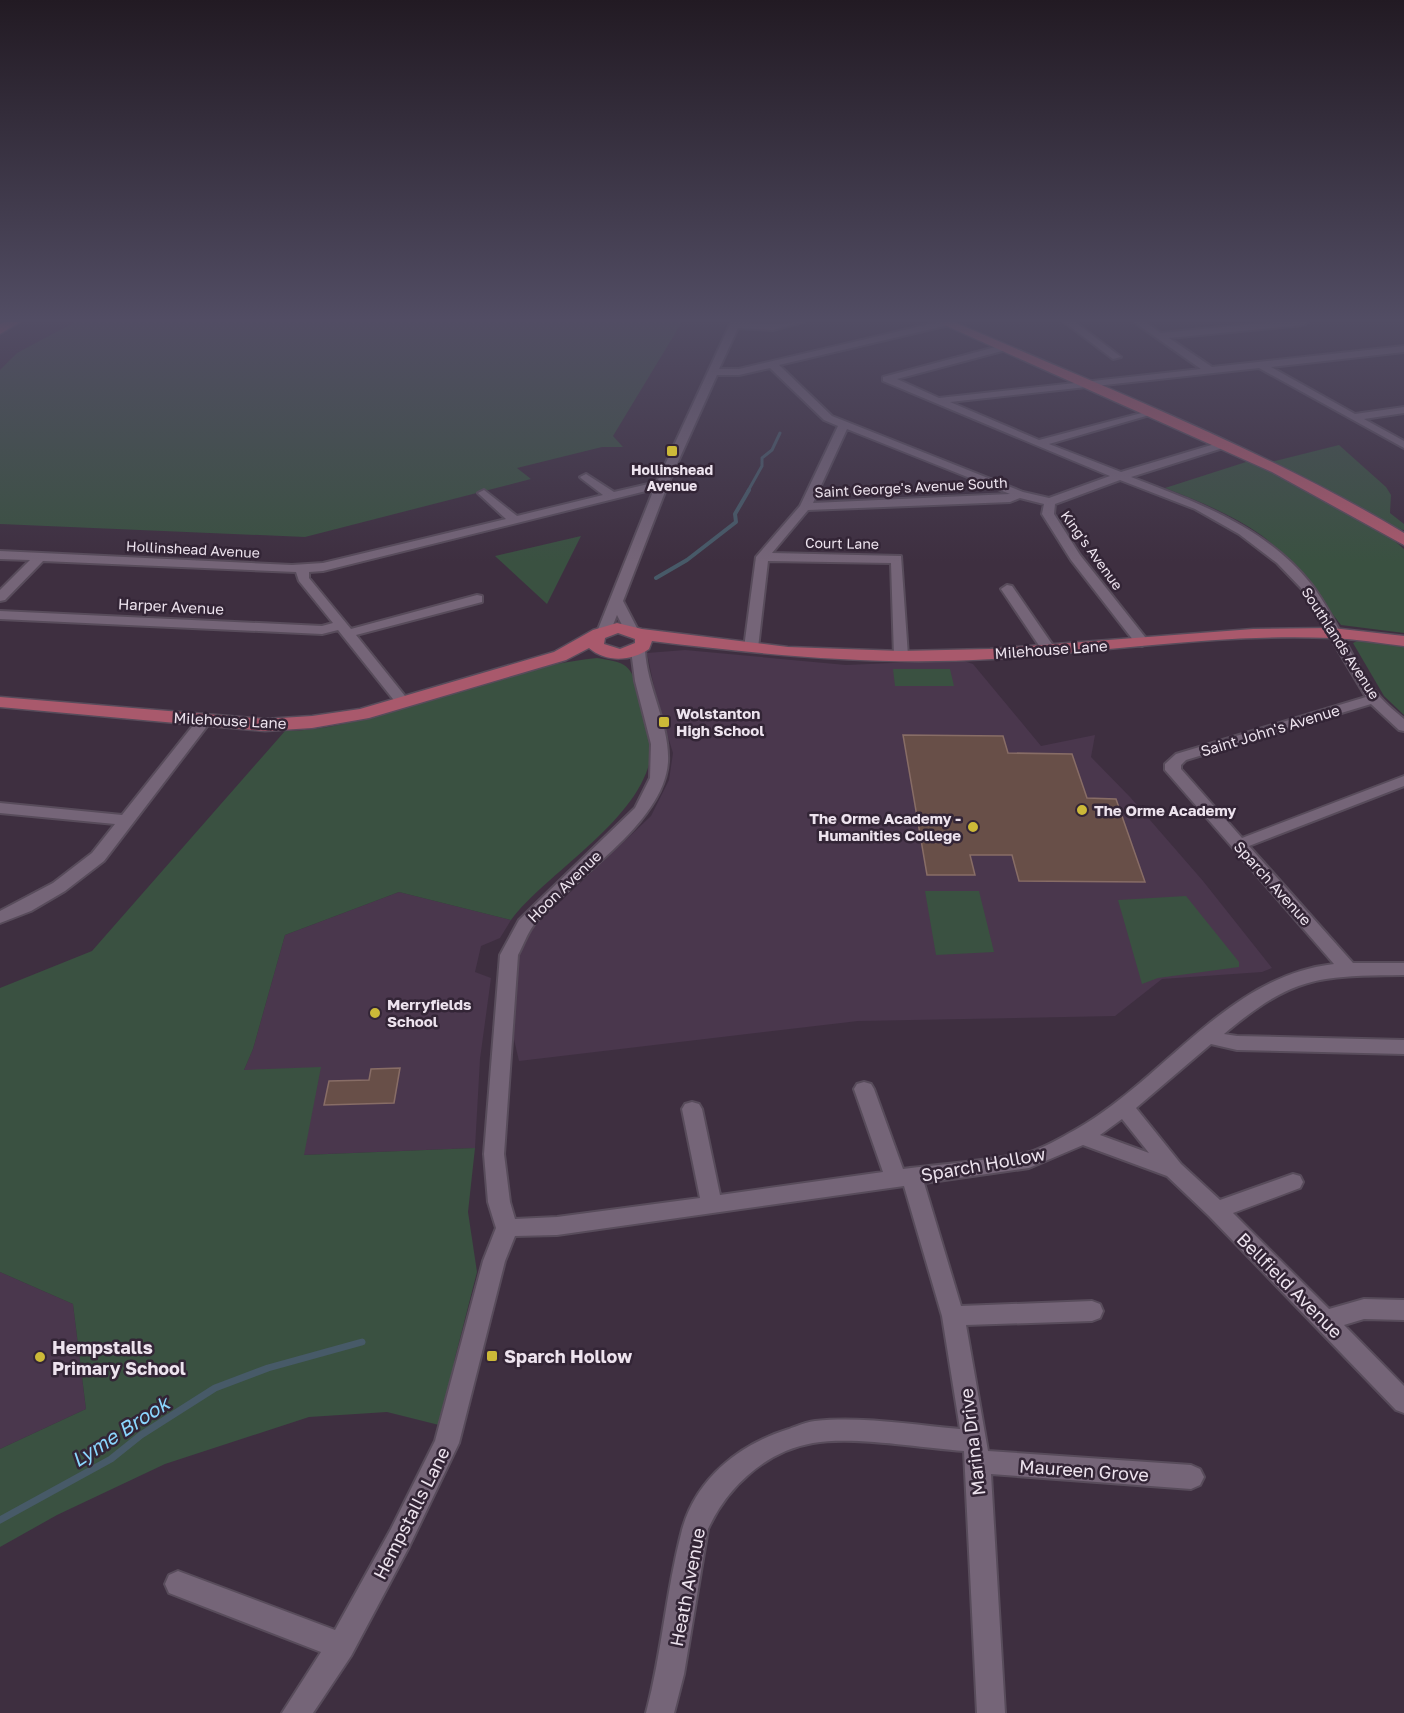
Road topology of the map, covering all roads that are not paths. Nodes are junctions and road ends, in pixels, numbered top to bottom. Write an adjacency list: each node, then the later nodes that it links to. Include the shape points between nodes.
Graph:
1 (700, 402): 15 (street)
2 (811, 402): 9 (street, via 828,418)
3 (938, 402): 10 (street, Southlands Avenue)
4 (1126, 402): 7 (main road)
5 (1326, 402): 8 (street)
6 (1404, 410): 8 (street)
7 (1149, 412): 10 (street); 11 (main road)
8 (1353, 417): 12 (street)
9 (844, 425): 17 (street); 20 (street)
10 (1038, 444): 14 (street, Southlands Avenue)
11 (1222, 445): 14 (street, King's Avenue); 22 (main road, via 1313,486)
12 (1404, 445)
13 (586, 477): 18 (street)
14 (1118, 477): 19 (street, King's Avenue); 33 (street, Southlands Avenue, via 1199,507 1243,531 1281,560 1306,586)
15 (662, 484): 18 (street, Hollinshead Avenue); 30 (street)
16 (484, 493): 21 (street)
17 (1019, 494): 19 (street); 20 (street, Saint George's Avenue South, via 1010,499)
18 (612, 496): 21 (street, Hollinshead Avenue)
19 (1050, 502): 36 (street, King's Avenue, via 1048,513 1075,557)
20 (805, 507): 25 (street)
21 (514, 520): 26 (street, Hollinshead Avenue)
22 (1404, 540)
23 (0, 555): 24 (street, Hollinshead Avenue)
24 (40, 556): 26 (street, Hollinshead Avenue); 28 (street)
25 (762, 557): 37 (street); 39 (street, Court Lane, via 897,559)
26 (302, 569): 32 (street, via 303,578)
27 (1007, 589): 38 (street)
28 (0, 597)
29 (477, 599): 32 (street, Harper Avenue)
30 (617, 602): 35 (street); 35 (street, Hoon Avenue)
31 (0, 615): 32 (street, Harper Avenue)
32 (343, 630): 41 (street)
33 (1332, 633): 34 (main road, Milehouse Lane); 36 (main road, Milehouse Lane); 40 (street, Southlands Avenue)
34 (1404, 641)
35 (622, 642): 37 (main road, Milehouse Lane); 41 (main road, Milehouse Lane); 64 (street, Hoon Avenue, via 637,670 659,746 660,771 641,811 525,924 510,955 494,1154 499,1202)
36 (1142, 642): 38 (main road, Milehouse Lane)
37 (751, 648): 39 (main road, Milehouse Lane)
38 (1049, 650): 39 (main road, Milehouse Lane)
39 (901, 656)
40 (1374, 699): 44 (street, Southlands Avenue); 45 (street, Saint John's Avenue, via 1181,757)
41 (402, 701): 43 (main road, Milehouse Lane, via 362,714 312,722 264,725)
42 (0, 702): 43 (main road, Milehouse Lane)
43 (204, 721): 48 (street)
44 (1404, 727)
45 (1173, 770): 49 (street, Sparch Avenue)
46 (1404, 781): 49 (street)
47 (0, 808): 48 (street)
48 (126, 820): 50 (street, via 98,857 59,887)
49 (1238, 845): 52 (street, Sparch Avenue)
50 (0, 917)
51 (1404, 969): 52 (street, Sparch Hollow)
52 (1349, 970): 53 (street, Sparch Hollow, via 1291,980 1257,997)
53 (1208, 1037): 54 (street, via 1237,1043); 56 (street, Sparch Hollow)
54 (1404, 1047)
55 (864, 1089): 60 (street, Marina Drive)
56 (1125, 1108): 58 (street, Sparch Hollow); 59 (street, Bellfield Avenue)
57 (692, 1109): 62 (street)
58 (1084, 1137): 59 (street, Bellfield Avenue); 60 (street, Sparch Hollow, via 1029,1160)
59 (1174, 1170): 63 (street, Bellfield Avenue)
60 (904, 1178): 62 (street, Sparch Hollow); 67 (street, Marina Drive)
61 (1293, 1182): 63 (street)
62 (712, 1206): 64 (street, Sparch Hollow, via 557,1226)
63 (1217, 1210): 68 (street, Bellfield Avenue)
64 (507, 1228): 73 (street, Hempstalls Lane, via 494,1261 447,1443)
65 (1404, 1310): 68 (street, via 1364,1309)
66 (1092, 1311): 67 (street)
67 (953, 1316): 70 (street, Marina Drive)
68 (1326, 1320): 69 (street, Bellfield Avenue)
69 (1404, 1402)
70 (976, 1451): 71 (street, Maureen Grove); 75 (street, Heath Avenue, via 856,1431 813,1432 767,1447 728,1475 708,1500 695,1530); 76 (street, Marina Drive)
71 (1191, 1478)
72 (178, 1584): 73 (street)
73 (341, 1646): 74 (street, Hempstalls Lane)
74 (296, 1713)
75 (660, 1713)
76 (991, 1713)

